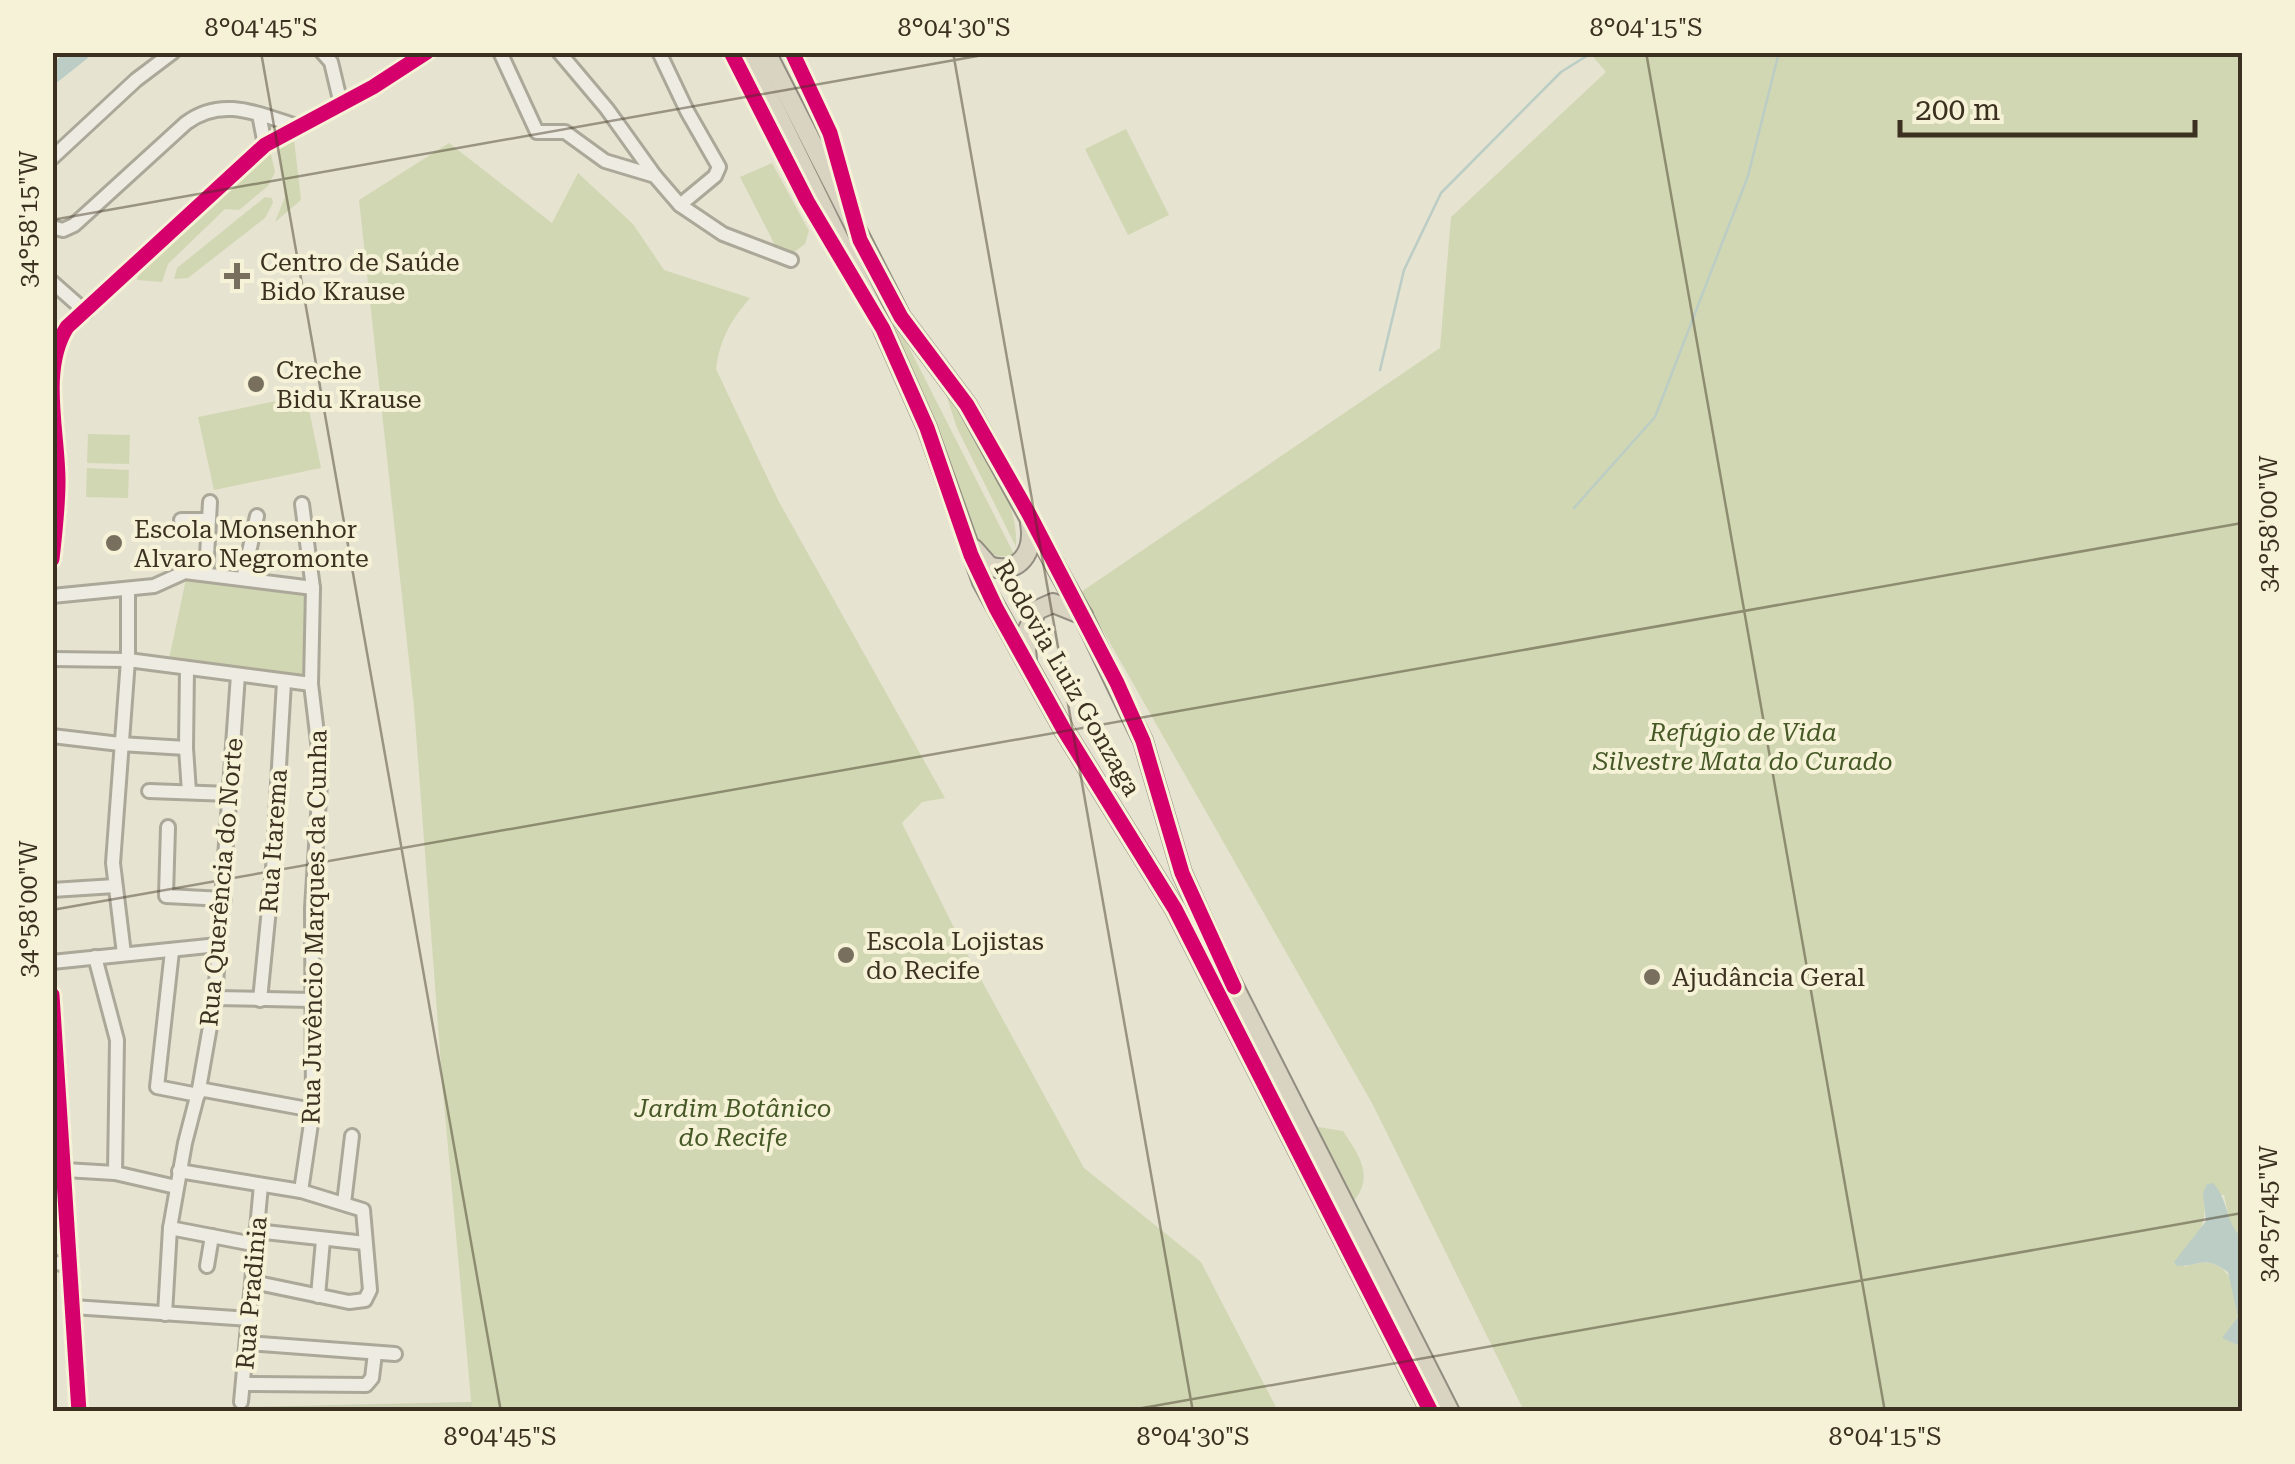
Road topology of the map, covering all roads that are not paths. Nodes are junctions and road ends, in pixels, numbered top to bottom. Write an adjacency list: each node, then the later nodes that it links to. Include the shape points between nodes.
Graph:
1 (173, 52): 15 (street)
2 (322, 52): 11 (street)
3 (427, 52): 11 (main road)
4 (500, 52): 16 (street, via 536,132 565,132 604,161)
5 (559, 52): 16 (street)
6 (659, 52): 17 (street, via 718,167)
7 (731, 52): 24 (street, via 806,201)
8 (747, 52): 24 (highway, Rodovia Luiz Gonzaga)
9 (766, 52): 19 (highway, Rodovia Luiz Gonzaga)
10 (792, 52): 19 (street, via 830,133)
11 (341, 104): 13 (main road)
12 (259, 114): 13 (street); 14 (street); 18 (street, via 225,108 198,114 81,220)
13 (297, 126): 14 (main road)
14 (264, 145): 22 (main road)
15 (52, 158)
16 (654, 176): 17 (street)
17 (680, 205): 20 (street, via 737,241)
18 (58, 229)
19 (856, 232): 27 (highway, Rodovia Luiz Gonzaga, via 901,317 967,405)
20 (791, 260)
21 (52, 282): 22 (street)
22 (86, 312): 23 (main road)
23 (60, 327): 32 (main road, via 52,376 58,478)
24 (883, 329): 31 (highway, Rodovia Luiz Gonzaga)
25 (210, 502): 30 (street)
26 (302, 504): 35 (street, Rua Juvêncio Marques da Cunha)
27 (1028, 514): 31 (highway, via 1026,558 1009,569 989,566); 38 (highway, Rodovia Luiz Gonzaga)
28 (257, 516): 34 (street)
29 (181, 520): 30 (street)
30 (208, 520): 33 (street)
31 (964, 537): 41 (highway, Rodovia Luiz Gonzaga)
32 (52, 559)
33 (206, 574): 34 (street); 36 (street, via 185,572)
34 (243, 579): 35 (street)
35 (312, 588): 45 (street, Rua Juvêncio Marques da Cunha)
36 (128, 589): 37 (street); 40 (street)
37 (52, 596)
38 (1084, 616): 41 (highway, via 1053,603 1037,610 1026,636); 96 (highway, Rodovia Luiz Gonzaga, via 1143,741 1182,873 1222,963)
39 (52, 659): 40 (street)
40 (128, 660): 42 (street); 47 (street)
41 (1027, 663): 95 (highway, Rodovia Luiz Gonzaga, via 1175,909)
42 (187, 670): 43 (street); 48 (street)
43 (238, 675): 44 (street); 51 (street, Rua Querência do Norte)
44 (284, 682): 45 (street); 63 (street, Rua Itarema)
45 (312, 684): 64 (street, Rua Juvêncio Marques da Cunha, via 321,767)
46 (52, 736): 47 (street)
47 (120, 744): 48 (street); 53 (street)
48 (186, 748): 50 (street)
49 (149, 791): 50 (street)
50 (189, 792): 51 (street)
51 (230, 794): 55 (street, Rua Querência do Norte)
52 (168, 827): 55 (street, via 166,896)
53 (115, 886): 54 (street); 58 (street)
54 (52, 890)
55 (224, 899): 56 (street, Rua Querência do Norte)
56 (218, 944): 57 (street); 62 (street, Rua Querência do Norte)
57 (172, 951): 58 (street); 66 (street, via 158,1089)
58 (124, 954): 59 (street)
59 (95, 957): 60 (street); 70 (street, via 117,1040)
60 (52, 962)
61 (52, 995): 65 (main road)
62 (214, 998): 63 (street); 66 (street, Rua Querência do Norte)
63 (260, 1000): 64 (street)
64 (312, 1000): 67 (street, Rua Juvêncio Marques da Cunha)
65 (55, 1057): 71 (main road)
66 (199, 1092): 67 (street); 69 (street, Rua Querência do Norte)
67 (313, 1110): 74 (street, Rua Juvêncio Marques da Cunha)
68 (352, 1136): 75 (street)
69 (179, 1171): 72 (street); 73 (street, Rua Querência do Norte)
70 (115, 1173): 71 (street); 73 (street)
71 (61, 1177): 82 (main road)
72 (261, 1184): 74 (street); 78 (street, Rua Pradinia)
73 (176, 1187): 76 (street, Rua Querência do Norte)
74 (301, 1191): 75 (street)
75 (344, 1203): 80 (street, via 363,1210)
76 (170, 1228): 77 (street); 87 (street, Rua Querência do Norte)
77 (212, 1236): 78 (street); 83 (street)
78 (255, 1237): 79 (street); 84 (street, Rua Pradinia)
79 (323, 1240): 80 (street); 85 (street)
80 (365, 1243): 85 (street, via 369,1296 360,1302)
81 (52, 1262): 82 (street)
82 (70, 1266): 86 (main road)
83 (208, 1266)
84 (253, 1282): 85 (street); 88 (street, Rua Pradinia)
85 (318, 1296)
86 (73, 1307): 87 (street); 94 (main road)
87 (164, 1314): 88 (street)
88 (250, 1318): 89 (street, Rua Pradinia)
89 (248, 1343): 90 (street); 92 (street, Rua Pradinia)
90 (375, 1353): 91 (street); 92 (street, via 370,1382 360,1387)
91 (396, 1354)
92 (243, 1384): 93 (street, Rua Pradinia)
93 (241, 1402)
94 (78, 1412)
95 (1431, 1412)
96 (1450, 1412)

